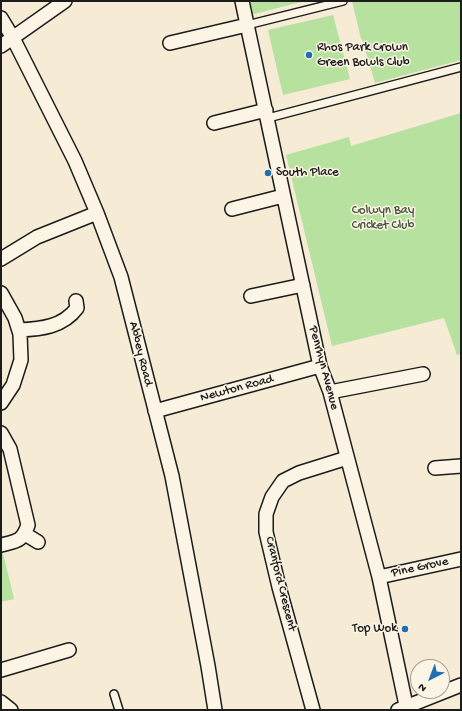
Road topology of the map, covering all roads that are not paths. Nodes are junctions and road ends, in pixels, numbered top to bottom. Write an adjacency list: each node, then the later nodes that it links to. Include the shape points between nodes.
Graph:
1 (65, 1): 6 (street)
2 (242, 1): 5 (street, Penrhyn Avenue)
3 (343, 1): 5 (lane)
4 (1, 18): 6 (street, Abbey Road)
5 (247, 25): 7 (street); 10 (street, Penrhyn Avenue)
6 (13, 38): 8 (street); 14 (street, Abbey Road, via 60,131)
7 (170, 43)
8 (1, 46)
9 (461, 67): 10 (lane)
10 (267, 114): 11 (street); 12 (street, Penrhyn Avenue)
11 (214, 123)
12 (283, 196): 13 (street); 16 (street, Penrhyn Avenue)
13 (232, 209)
14 (97, 213): 15 (street, via 37,237); 25 (street, Abbey Road, via 121,277)
15 (1, 259)
16 (303, 286): 18 (street); 21 (street, Penrhyn Avenue)
17 (1, 293): 20 (street, via 16,318)
18 (251, 296)
19 (76, 301): 20 (street, via 77,308 66,320 47,328)
20 (19, 330): 24 (street, via 21,360 13,385)
21 (320, 366): 23 (street, Penrhyn Avenue); 25 (street, Newton Road)
22 (423, 374): 23 (street)
23 (330, 392): 27 (street, Penrhyn Avenue)
24 (1, 403)
25 (155, 411): 43 (street, Abbey Road, via 172,476)
26 (1, 433): 30 (street, via 10,449 28,525)
27 (347, 458): 34 (street, Penrhyn Avenue); 44 (street, Cranford Crescent, via 299,473 283,481 272,496 266,514 266,532 279,587)
28 (461, 466): 29 (street)
29 (436, 468)
30 (25, 534): 31 (street); 32 (street, via 20,540)
31 (38, 542)
32 (1, 545)
33 (461, 559): 34 (street, Pine Grove)
34 (379, 577): 40 (street, Penrhyn Avenue)
35 (69, 650): 36 (street)
36 (1, 670)
37 (461, 685): 40 (street)
38 (114, 694): 42 (lane)
39 (1, 702): 41 (street)
40 (404, 709)
41 (11, 710)
42 (119, 710)
43 (215, 710)
44 (313, 710)

